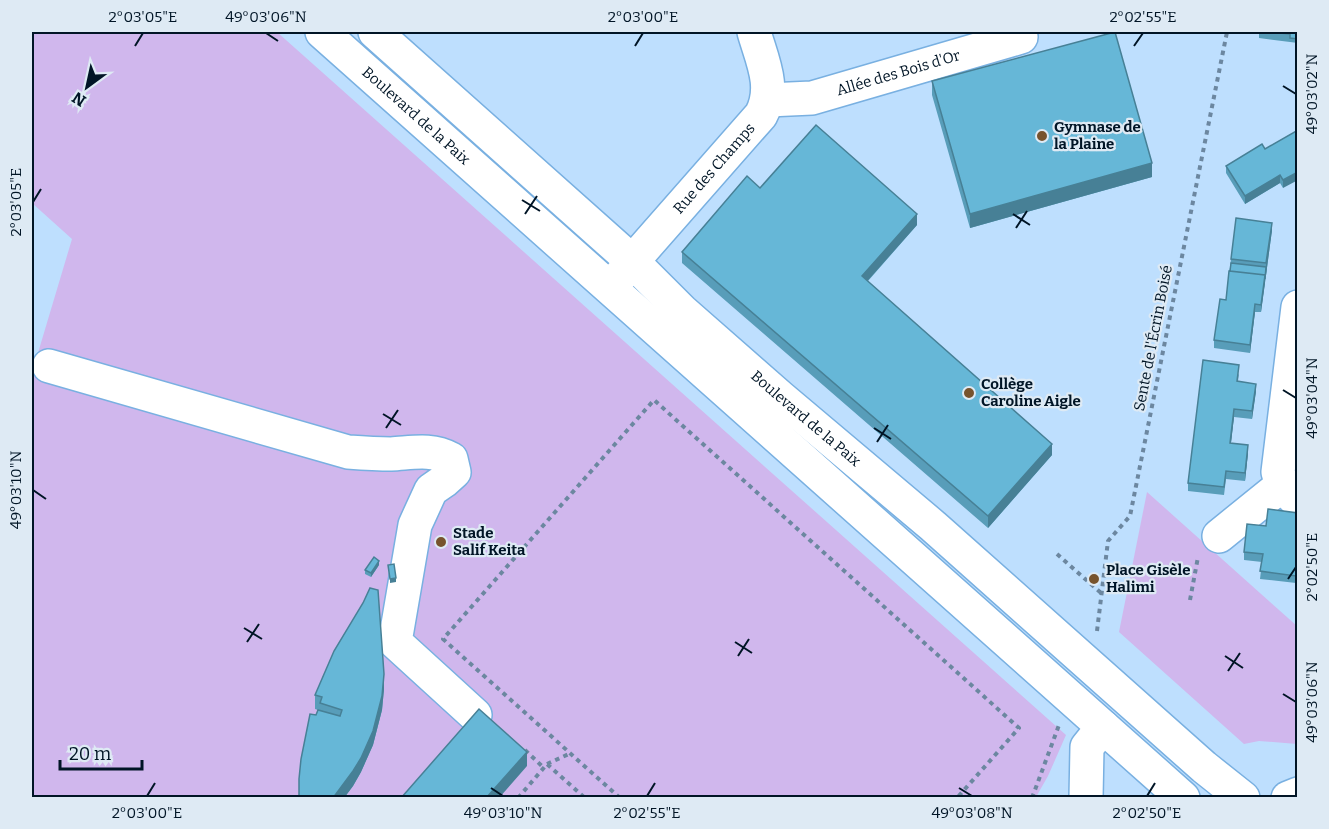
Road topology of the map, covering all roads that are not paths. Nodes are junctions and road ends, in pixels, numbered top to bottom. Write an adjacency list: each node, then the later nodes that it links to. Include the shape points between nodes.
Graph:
1 (322, 32): 7 (main road, Boulevard de la Paix)
2 (375, 32): 6 (main road, Boulevard de la Paix)
3 (754, 32): 5 (main road, via 768,81)
4 (1020, 32): 5 (main road, Allée des Bois d'Or, via 1021,37 812,98)
5 (768, 100): 6 (main road, Rue des Champs, via 753,125)
6 (633, 262): 7 (main road, Rue des Champs); 17 (main road, Boulevard de la Paix, via 780,397)
7 (610, 287): 12 (main road, Boulevard de la Paix)
8 (1298, 307): 10 (main road, via 1278,472)
9 (49, 366): 13 (main road, via 348,452 425,451 451,459 454,472 431,490 415,525 395,642 479,710)
10 (1290, 493): 11 (main road)
11 (1220, 536)
12 (1103, 728): 15 (main road, via 1087,747); 16 (main road, Boulevard de la Paix)
13 (453, 740)
14 (1298, 794): 18 (main road)
15 (1086, 798)
16 (1183, 798)
17 (1244, 798)
18 (1288, 798)

